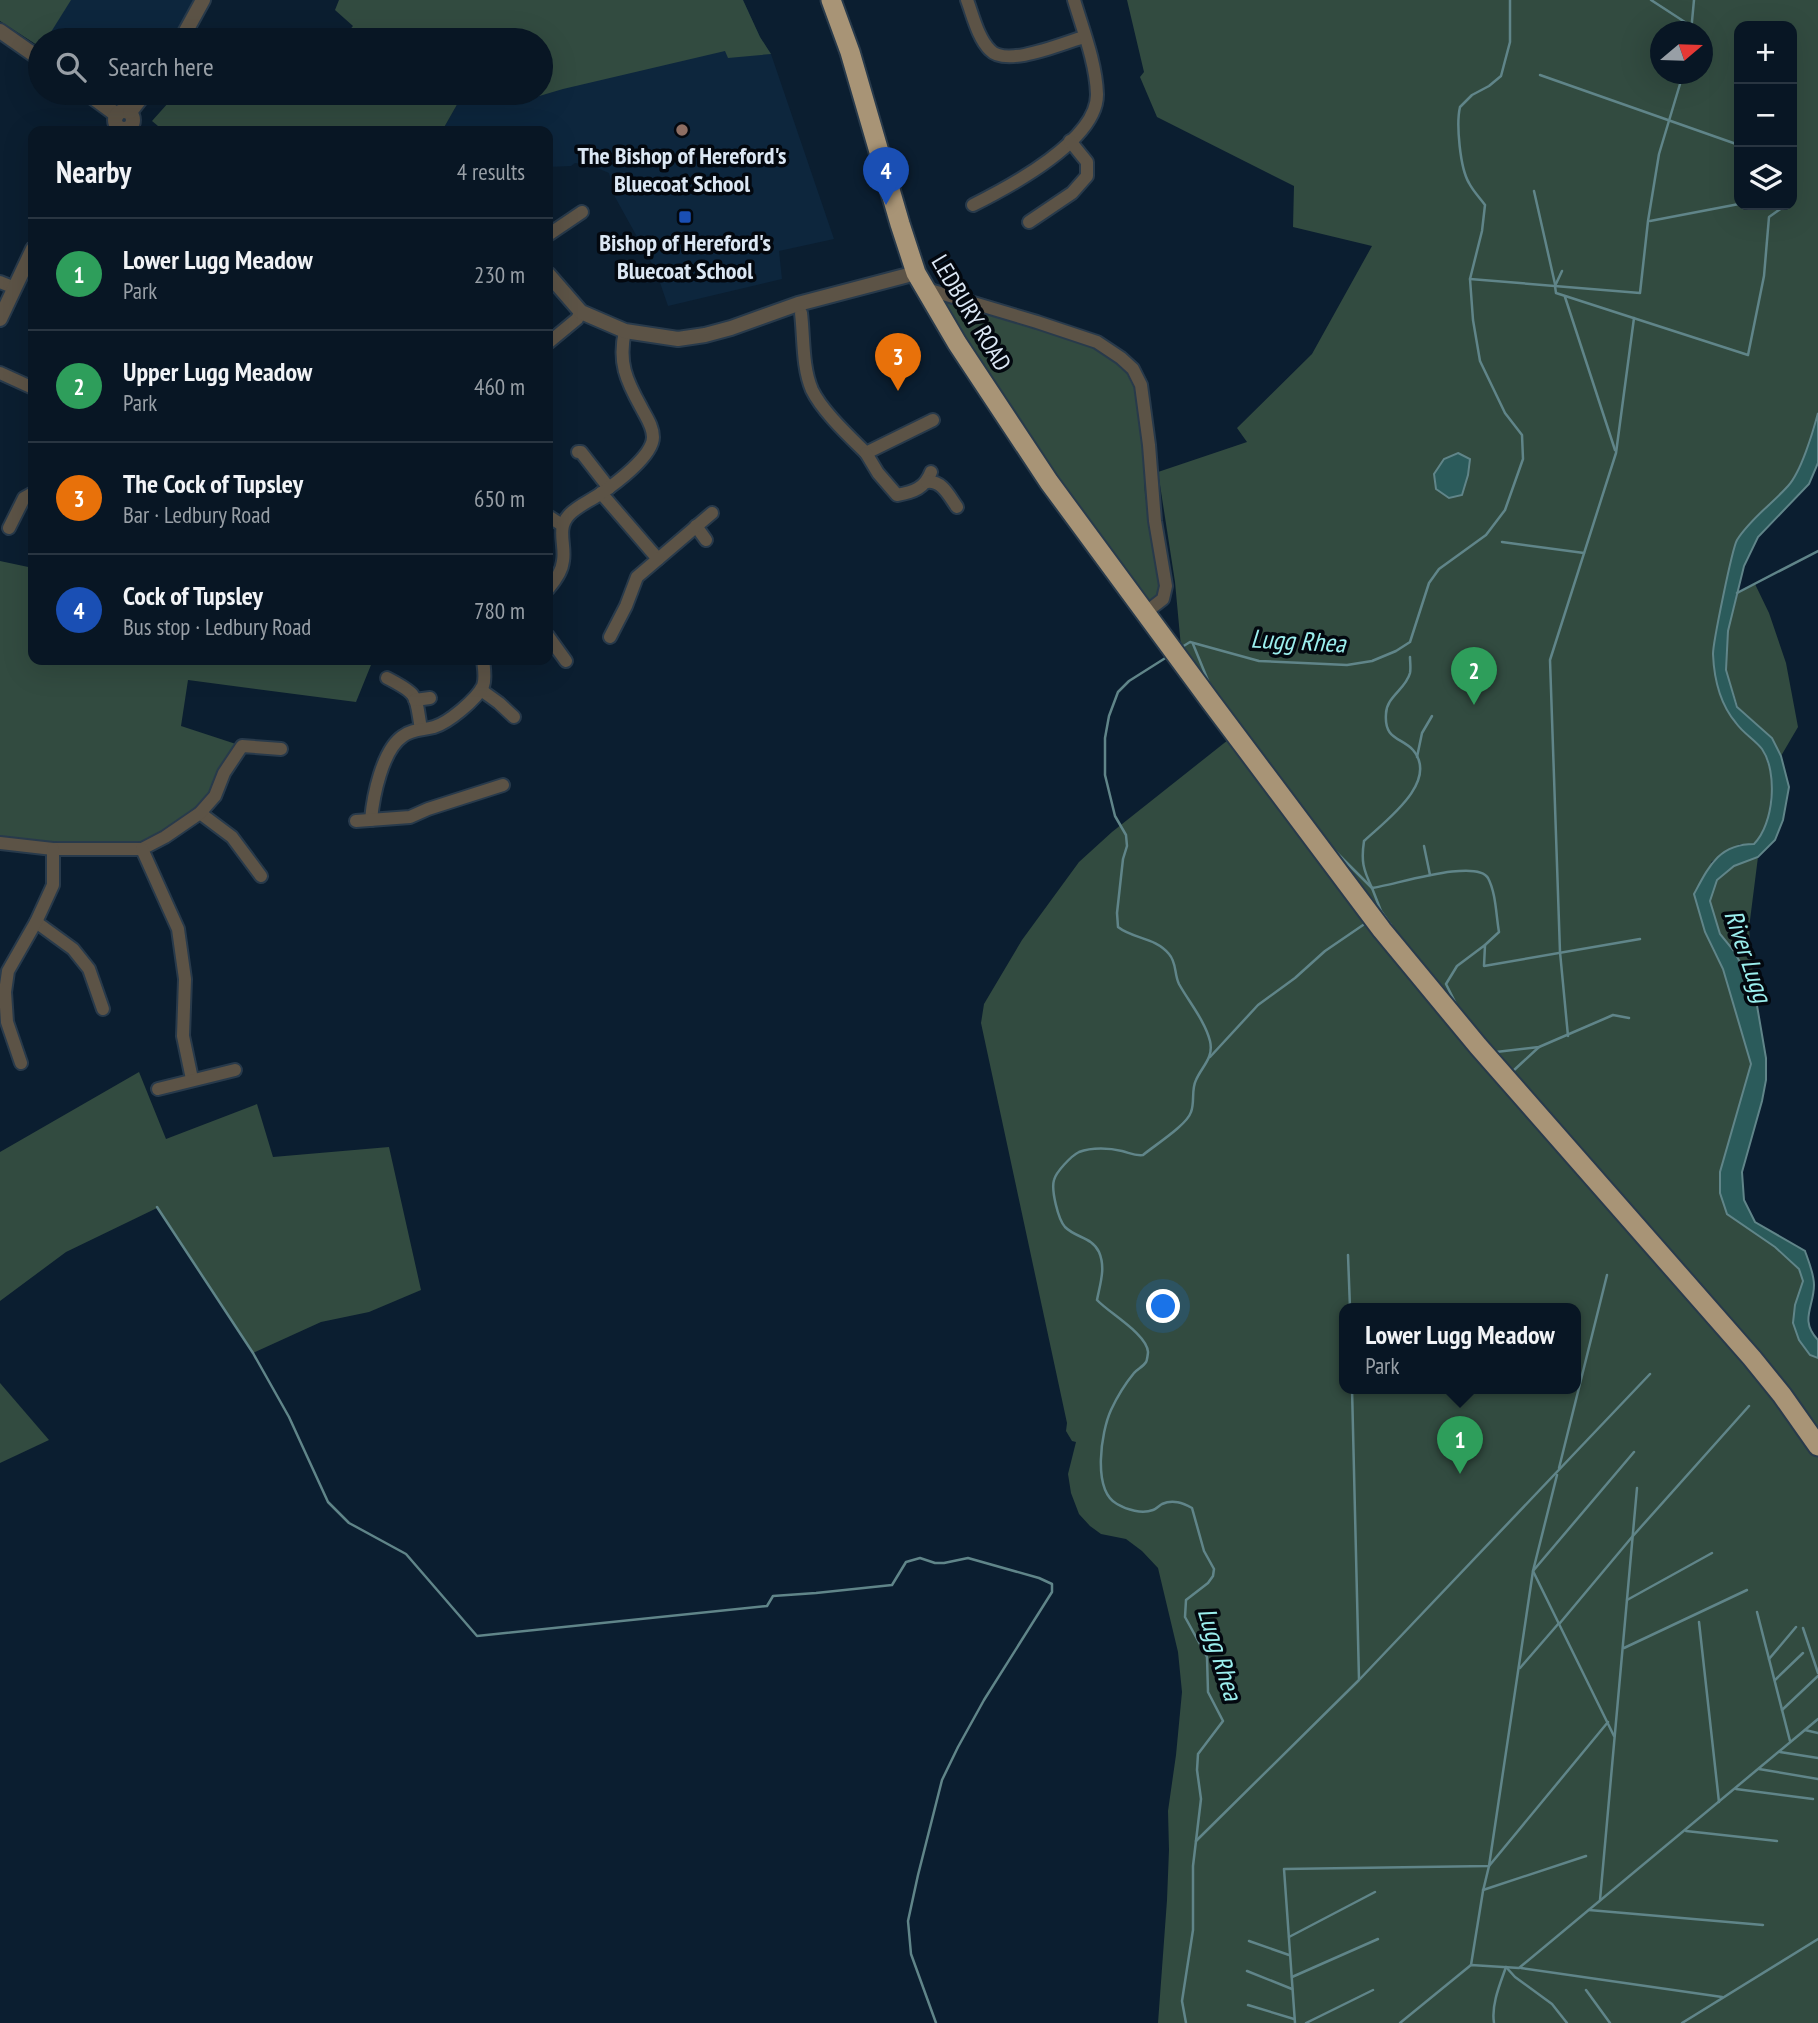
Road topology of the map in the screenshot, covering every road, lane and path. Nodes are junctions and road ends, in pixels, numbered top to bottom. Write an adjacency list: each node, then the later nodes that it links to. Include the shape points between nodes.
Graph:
1 (203, 0): 5 (street)
2 (967, 0): 7 (street, via 990,51 1001,58 1016,58)
3 (1074, 0): 7 (street)
4 (836, 1): 19 (highway, LEDBURY ROAD)
5 (188, 28)
6 (0, 31): 8 (street)
7 (1084, 37): 12 (street, via 1097,97 1090,122)
8 (28, 51)
9 (102, 105): 11 (street)
10 (137, 105): 11 (street)
11 (125, 124)
12 (1070, 141): 13 (street, via 1013,185); 15 (street, via 1087,162 1087,176 1072,193)
13 (973, 205)
14 (582, 212): 16 (street)
15 (1029, 222)
16 (553, 232)
17 (28, 260): 21 (street)
18 (553, 280): 22 (street)
19 (919, 281): 25 (street, via 797,304 705,335 678,339); 43 (highway, LEDBURY ROAD, via 1049,482); 43 (street, via 1097,342 1133,369 1141,385 1166,586 1163,599)
20 (0, 282): 21 (street)
21 (15, 288): 24 (street)
22 (581, 312): 25 (street); 26 (street)
23 (801, 313): 31 (street, via 812,390)
24 (0, 319)
25 (625, 331): 32 (street, via 623,367 653,439 642,457)
26 (553, 339)
27 (0, 373): 28 (street)
28 (28, 386)
29 (933, 420): 31 (street)
30 (581, 449): 32 (street)
31 (866, 453): 34 (street, via 895,501 920,489 929,477)
32 (605, 491): 37 (street, via 576,509); 41 (street)
33 (28, 496): 39 (street)
34 (957, 507)
35 (712, 513): 38 (street)
36 (553, 519): 37 (street)
37 (562, 525): 42 (street, via 563,562)
38 (696, 526): 40 (street); 41 (street)
39 (9, 528)
40 (706, 540)
41 (658, 559): 44 (street, via 637,577)
42 (553, 583)
43 (1145, 613): 70 (highway, LEDBURY ROAD, via 1437,998 1752,1359)
44 (610, 637)
45 (553, 643): 46 (street)
46 (566, 661)
47 (483, 665): 49 (street)
48 (387, 678): 51 (street, via 409,689)
49 (481, 690): 52 (street); 53 (street, via 444,723)
50 (430, 698): 51 (street)
51 (415, 700): 53 (street)
52 (514, 717)
53 (421, 729): 57 (street, via 404,735 390,752 375,787)
54 (281, 749): 56 (street, via 242,746 215,796)
55 (503, 785): 57 (street, via 492,796 410,817)
56 (200, 813): 61 (street); 62 (street, via 232,838)
57 (371, 820): 58 (street)
58 (356, 821)
59 (0, 843): 60 (street)
60 (53, 849): 61 (street); 63 (street, via 53,885)
61 (142, 849): 68 (street, via 178,929 185,979 183,1036)
62 (261, 876)
63 (36, 922): 64 (street); 65 (street, via 73,948 89,969)
64 (4, 969): 66 (street, via 7,1022)
65 (103, 1009)
66 (21, 1063)
67 (235, 1070): 68 (street)
68 (192, 1079): 69 (street)
69 (158, 1089)
70 (1818, 1446)

